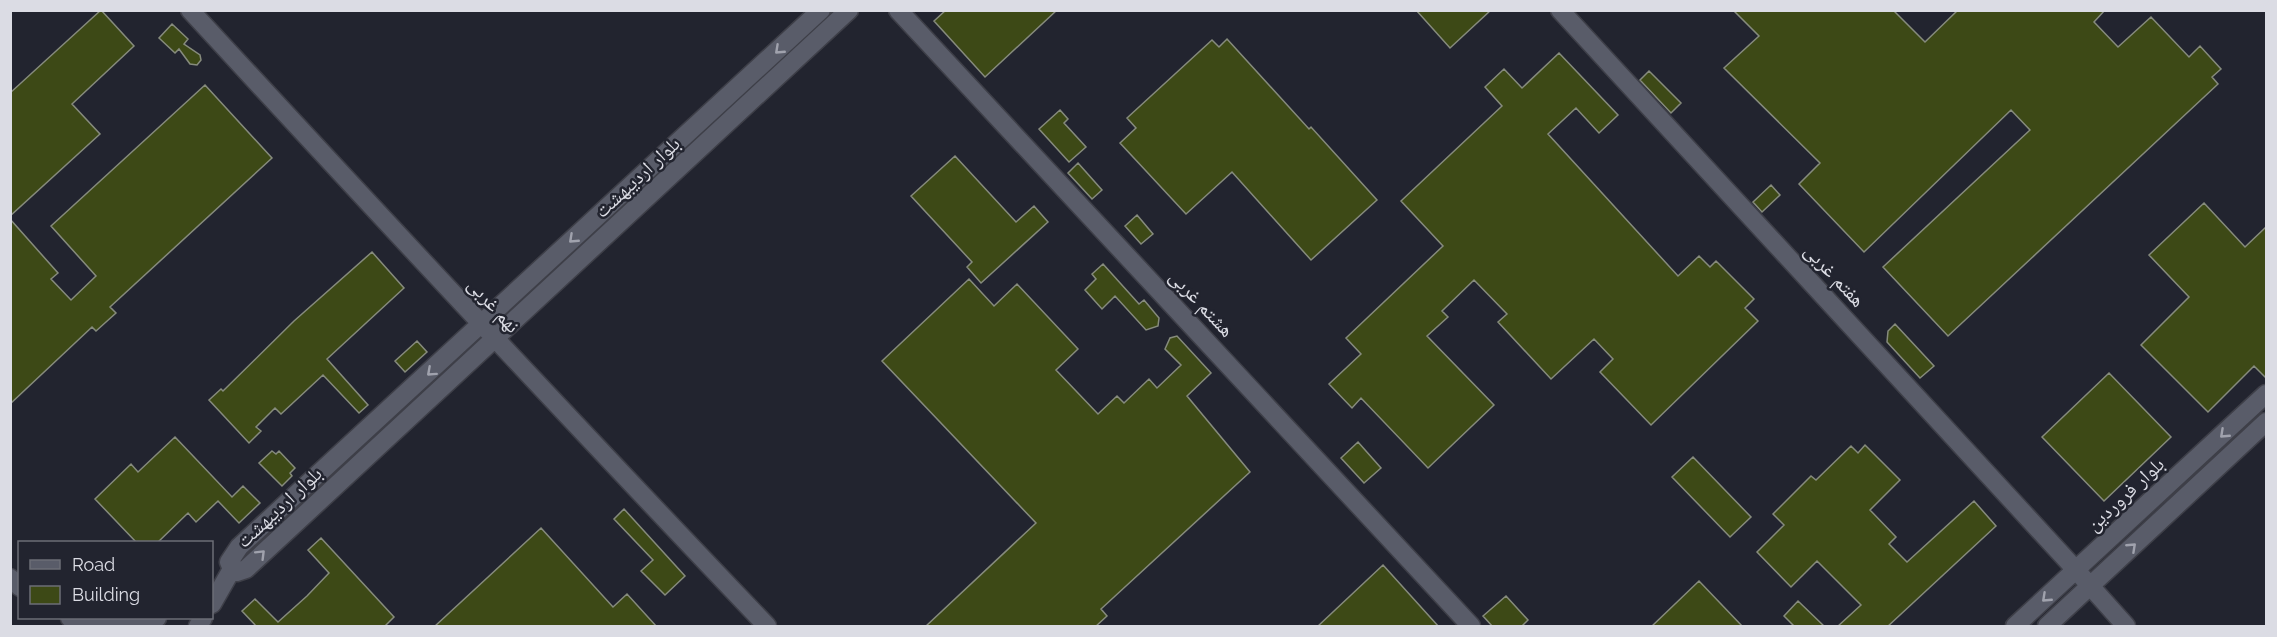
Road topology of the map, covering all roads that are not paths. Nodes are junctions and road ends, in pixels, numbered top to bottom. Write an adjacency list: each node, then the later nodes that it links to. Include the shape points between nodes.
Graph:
1 (190, 10): 6 (street, نهم غربی)
2 (821, 10): 6 (street, بلوار اردیبهشت, one-way to 6)
3 (849, 10): 6 (street, بلوار اردیبهشت)
4 (898, 10): 15 (street, هشتم غربی)
5 (1560, 10): 9 (street, هفتم غربی)
6 (488, 332): 11 (street, بلوار اردیبهشت, via 239,547 230,562 232,569); 14 (street, نهم غربی)
7 (2266, 394): 9 (street, بلوار فروردین, one-way to 9)
8 (2266, 422): 10 (street, one-way to 8)
9 (2076, 570): 10 (street, هفتم غربی); 16 (street, بلوار فروردین, one-way to 16)
10 (2089, 587): 17 (street); 18 (street, هفتم غربی)
11 (213, 600)
12 (73, 619): 13 (street, via 89,624)
13 (146, 619)
14 (767, 627)
15 (1471, 627)
16 (2015, 627)
17 (2047, 627)
18 (2126, 627)

